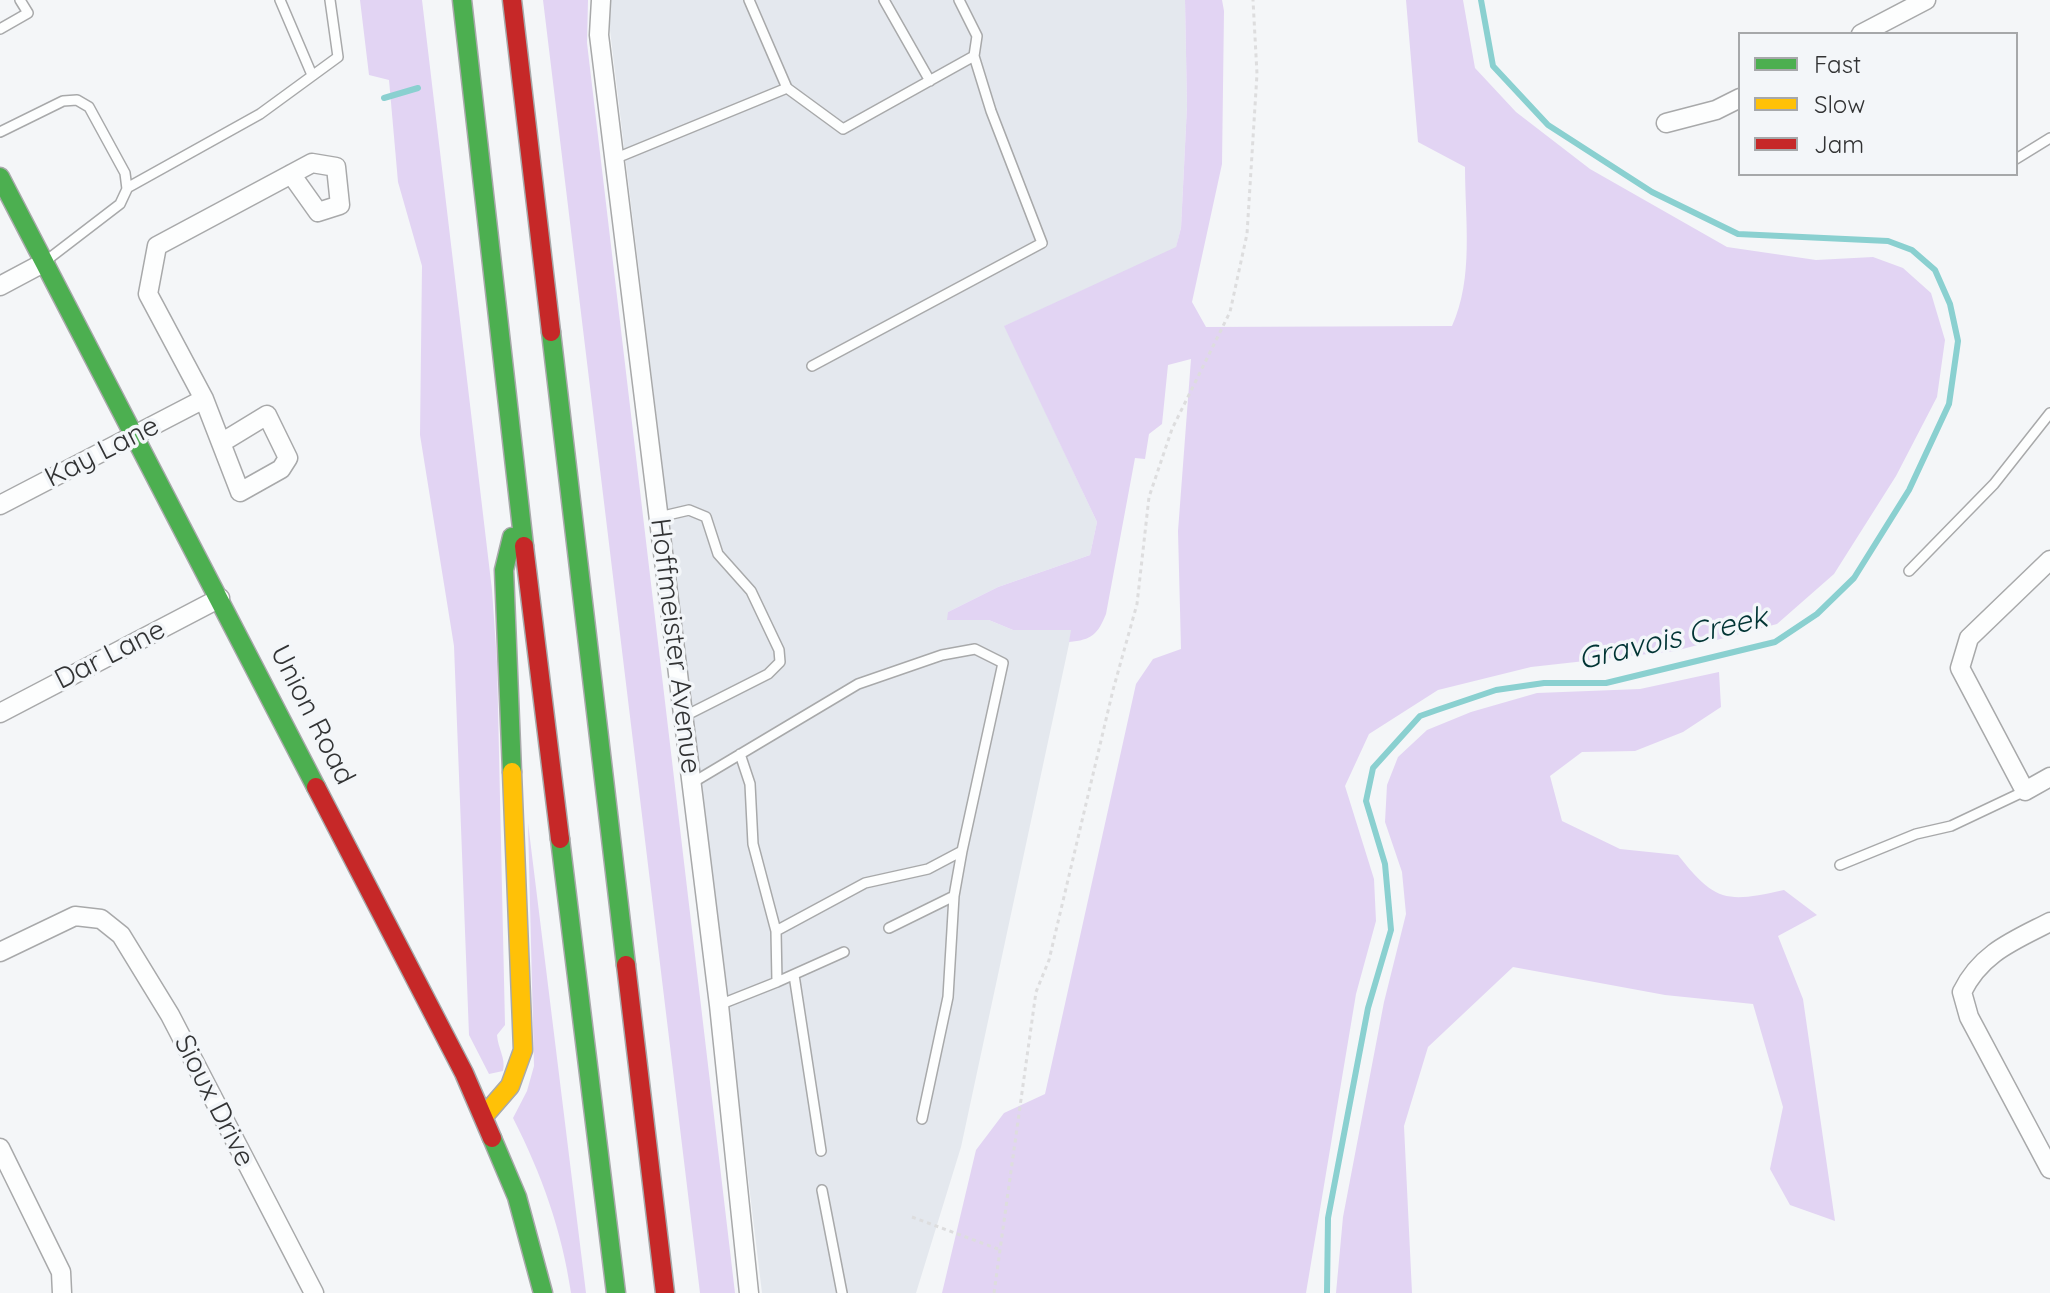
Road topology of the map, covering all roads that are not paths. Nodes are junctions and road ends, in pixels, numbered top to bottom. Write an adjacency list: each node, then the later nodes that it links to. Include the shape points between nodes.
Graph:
1 (20, 0): 11 (lane, via 28,13)
2 (280, 0): 14 (lane)
3 (330, 0): 14 (lane, via 338,57)
4 (462, 0): 34 (main road)
5 (512, 0): 66 (main road)
6 (601, 0): 22 (street, Hoffmeister Avenue, via 599,35)
7 (749, 0): 16 (lane)
8 (884, 0): 15 (lane)
9 (959, 0): 13 (lane, via 977,36)
10 (1926, 0): 12 (street)
11 (0, 29)
12 (1865, 32)
13 (974, 56): 15 (lane); 28 (lane, via 1042,243)
14 (312, 75): 25 (lane, via 260,114)
15 (930, 81): 16 (lane, via 843,129)
16 (787, 88): 22 (lane)
17 (1738, 99): 18 (street)
18 (1666, 123)
19 (0, 132): 25 (lane, via 63,101 77,100 89,107 125,173)
20 (2050, 138): 21 (lane)
21 (2018, 158)
22 (614, 159): 35 (street, Hoffmeister Avenue)
23 (291, 174): 29 (street, via 157,246 148,294)
24 (0, 177): 26 (main road, Union Road)
25 (127, 188): 26 (lane, via 120,204)
26 (45, 262): 27 (street); 31 (main road, Union Road)
27 (0, 286)
28 (812, 366)
29 (204, 399): 31 (street, Kay Lane); 32 (street)
30 (2050, 413): 37 (lane, via 1994,484)
31 (135, 435): 33 (street, Kay Lane); 38 (main road, Union Road)
32 (221, 443)
33 (0, 505)
34 (519, 505): 56 (main road, via 504,570 523,1050 510,1090); 65 (main road)
35 (659, 517): 40 (street, Hoffmeister Avenue); 40 (lane, via 689,510 706,517 718,554 751,591 779,650 780,662 768,674)
36 (2050, 560): 44 (street, via 1969,638 1961,659 1964,680)
37 (1909, 571)
38 (220, 598): 39 (street, Dar Lane); 56 (main road, Union Road)
39 (0, 713)
40 (683, 717): 43 (street, Hoffmeister Avenue)
41 (740, 754): 43 (lane); 45 (lane, via 858,684 975,649 1003,663); 50 (lane, via 750,784 753,844)
42 (2050, 777): 44 (street)
43 (692, 783): 55 (street, Hoffmeister Avenue)
44 (2025, 791): 46 (lane, via 1964,821)
45 (962, 851): 47 (lane); 50 (lane, via 928,869 865,883)
46 (1840, 865)
47 (954, 896): 49 (lane); 57 (lane, via 948,997)
48 (2050, 922): 60 (street, via 1990,953 1962,992 1969,1017)
49 (889, 928)
50 (776, 931): 54 (lane)
51 (0, 952): 63 (street, Sioux Drive, via 75,916 101,919 121,935 170,1015)
52 (844, 952): 53 (lane)
53 (794, 975): 54 (lane); 59 (lane)
54 (777, 982): 55 (lane)
55 (719, 1005): 67 (street, Hoffmeister Avenue)
56 (484, 1116): 64 (main road, Union Road, via 517,1197)
57 (922, 1119)
58 (0, 1148): 62 (street, via 61,1272)
59 (821, 1151)
60 (2050, 1169)
61 (822, 1190): 68 (lane)
62 (62, 1293)
63 (314, 1293)
64 (543, 1293)
65 (616, 1293)
66 (665, 1293)
67 (749, 1293)
68 (842, 1293)

